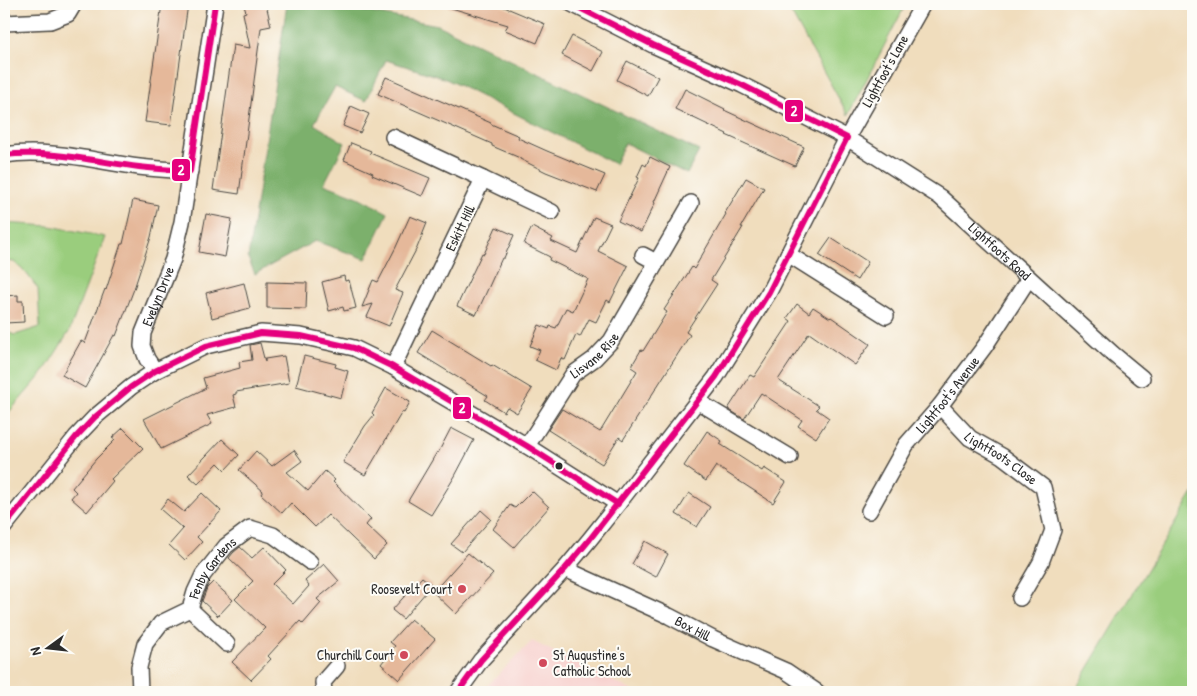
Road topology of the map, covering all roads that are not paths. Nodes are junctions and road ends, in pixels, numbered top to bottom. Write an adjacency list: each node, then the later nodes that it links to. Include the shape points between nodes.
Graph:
1 (74, 4): 5 (street, via 68,14 50,21)
2 (214, 4): 9 (street, Evelyn Drive)
3 (572, 4): 7 (street, Lightfoots Road)
4 (922, 4): 7 (street, Lightfoot's Lane)
5 (4, 23)
6 (392, 137): 10 (street)
7 (847, 138): 13 (street, Lightfoot's Lane); 16 (street, Lightfoots Road, via 940,197)
8 (4, 155): 9 (street, via 50,154)
9 (190, 171): 19 (street, Evelyn Drive, via 173,259 143,333 142,346)
10 (483, 179): 12 (street); 18 (street, Eskitt Hill)
11 (691, 203): 15 (street, Lisvane Rise)
12 (552, 212)
13 (788, 254): 17 (street); 21 (street, Lightfoot's Lane, via 769,292 716,377)
14 (643, 255): 15 (street)
15 (656, 262): 23 (street, Lisvane Rise, via 611,342 573,374)
16 (1029, 278): 20 (street, Lightfoots Road); 22 (street, Lightfoot's Avenue, via 985,346)
17 (886, 316)
18 (394, 367): 19 (street, via 354,348 300,336 261,333 206,346); 23 (street)
19 (155, 371): 27 (street, via 95,417)
20 (1142, 378)
21 (697, 401): 24 (street); 25 (street, Lightfoot's Lane)
22 (940, 406): 26 (street, Lightfoot's Avenue, via 906,445); 30 (street, Lightfoots Close, via 970,438 1002,456 1043,487 1053,530 1041,562)
23 (527, 446): 25 (street)
24 (790, 457)
25 (618, 504): 29 (street, Lightfoot's Lane)
26 (869, 511)
27 (4, 527)
28 (310, 562): 31 (street, Fenby Gardens, via 273,535 250,528 226,546 203,575)
29 (565, 569): 36 (street, Lightfoot's Lane, via 481,660); 37 (street, Box Hill, via 786,671)
30 (1020, 598)
31 (190, 609): 32 (street); 34 (street, Fenby Gardens, via 161,623 145,644)
32 (227, 644)
33 (337, 666): 35 (street, via 323,682)
34 (136, 692)
35 (324, 692)
36 (458, 692)
37 (817, 692)

